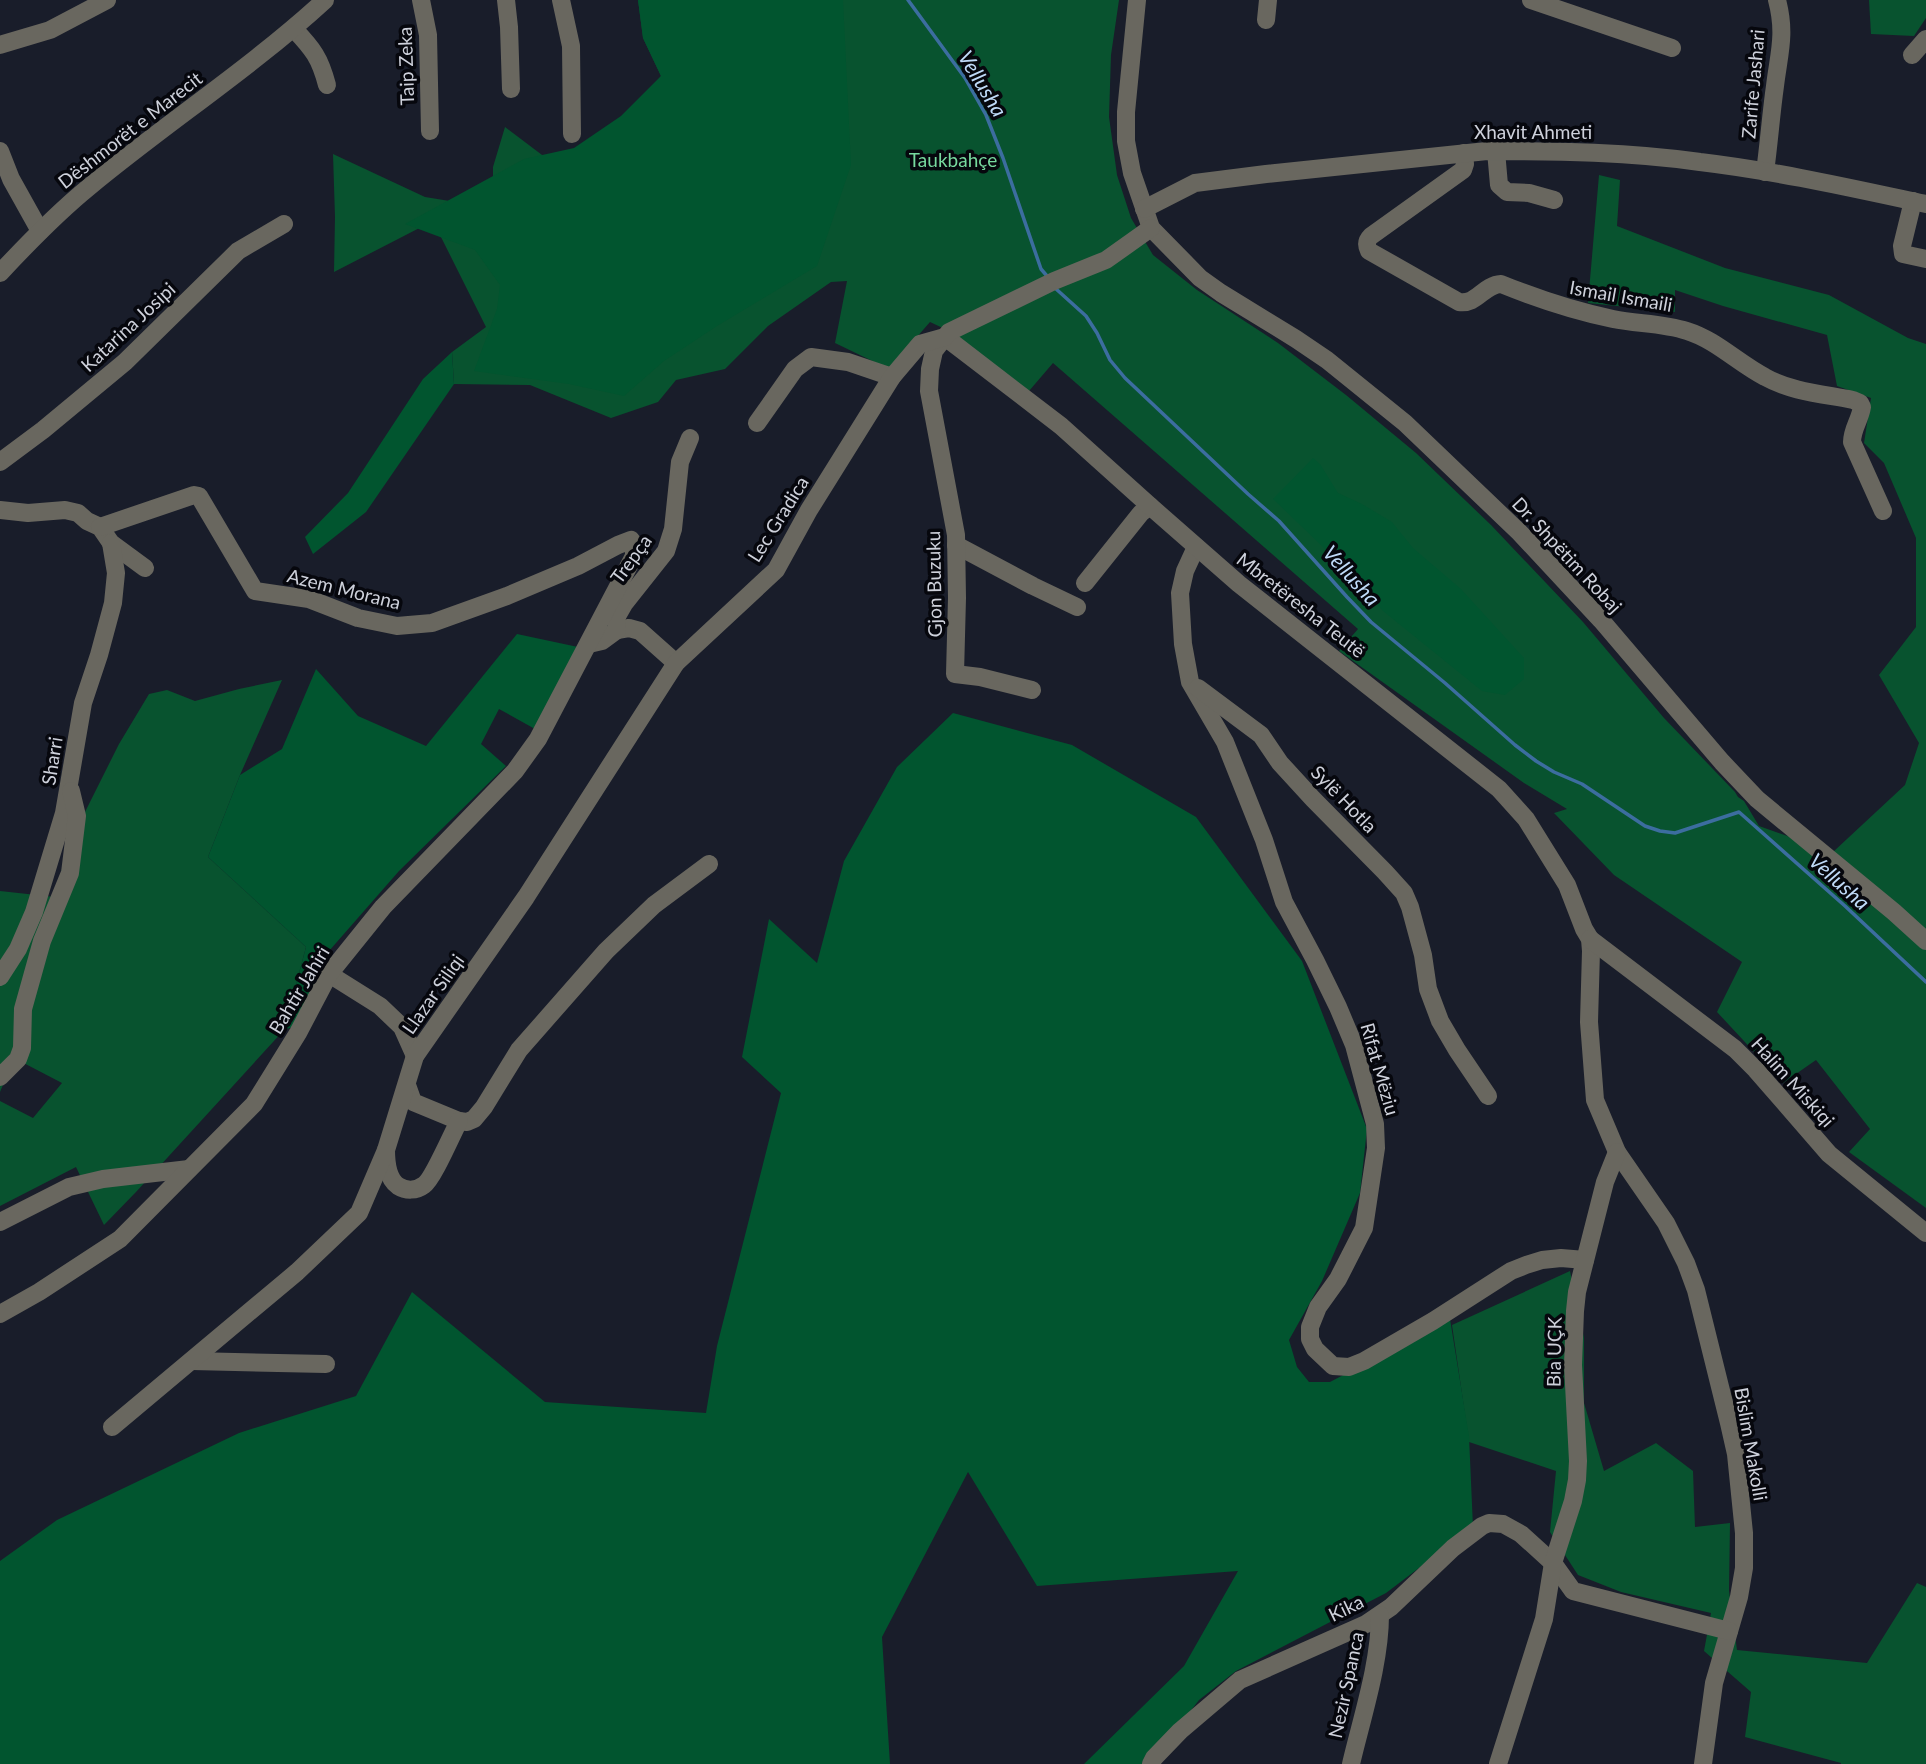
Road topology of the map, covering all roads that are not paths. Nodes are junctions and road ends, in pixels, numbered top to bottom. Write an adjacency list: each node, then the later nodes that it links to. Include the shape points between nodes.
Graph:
1 (107, 0): 13 (street, via 50,30)
2 (421, 0): 18 (street, Taip Zeka, via 428,35)
3 (506, 0): 17 (street)
4 (561, 0): 19 (street, via 571,46)
5 (1137, 0): 26 (street, via 1125,127 1132,173)
6 (1268, 0): 10 (street)
7 (1531, 0): 14 (street)
8 (1777, 0): 23 (street, Zarife Jashari, via 1782,42)
9 (319, 2): 11 (street, Dëshmorët e Marecit)
10 (1266, 20)
11 (294, 29): 16 (street, via 313,49); 29 (street, Dëshmorët e Marecit, via 95,182)
12 (1926, 39): 15 (street)
13 (0, 45)
14 (1672, 48)
15 (1912, 55)
16 (327, 85)
17 (511, 89)
18 (430, 131)
19 (572, 134)
20 (1496, 151): 22 (street, Xhavit Ahmeti); 23 (street, Xhavit Ahmeti, via 1655,157); 24 (street, via 1499,185 1507,192)
21 (0, 152): 29 (street)
22 (1464, 153): 26 (street, Xhavit Ahmeti, via 1195,183); 39 (street, Ismail Ismaili, via 1463,170 1371,236 1369,251 1459,302 1474,300 1501,284 1580,313 1677,328 1702,337 1764,377 1791,388 1860,403 1852,442)
23 (1765, 172): 25 (street, Xhavit Ahmeti)
24 (1554, 200)
25 (1919, 203): 30 (street, via 1902,246 1903,254)
26 (1144, 209): 28 (street)
27 (284, 224): 36 (street, Katarina Josipi, via 238,250 125,362)
28 (1151, 228): 32 (street, Lec Gradica, via 1106,260); 55 (street, Dr. Shpëtim Robaj, via 1200,278 1317,353 1405,423 1529,543 1757,799)
29 (40, 231): 31 (street, Dëshmorët e Marecit)
30 (1926, 259)
31 (0, 273)
32 (945, 337): 33 (street, Lec Gradica, via 920,344); 37 (street, Mbretëresha Teutë, via 1061,426); 42 (street, Gjon Buzuku, via 934,351 929,391)
33 (892, 377): 34 (street, via 811,356 795,369); 49 (street, Lec Gradica, via 776,570)
34 (757, 423)
35 (690, 438): 47 (street, Trepça, via 680,462 666,551 624,604 616,618)
36 (0, 462)
37 (1150, 506): 43 (street, Mbretëresha Teutë); 45 (street)
38 (0, 510): 40 (street, via 65,510)
39 (1883, 511)
40 (100, 527): 41 (street); 48 (street, Azem Morana, via 199,496 255,591 309,599 358,618 397,626 432,623 507,596 631,540 634,556)
41 (111, 543): 44 (street); 52 (street, Sharri, via 116,573 113,603 83,703)
42 (956, 545): 46 (street); 51 (street, Gjon Buzuku, via 955,674)
43 (1196, 547): 50 (street, via 1180,593); 54 (street, Mbretëresha Teutë, via 1499,789 1526,819 1567,885)
44 (145, 568)
45 (1085, 583)
46 (1077, 607)
47 (617, 630): 48 (street); 49 (street, via 640,631)
48 (589, 644): 56 (street, Bahtir Jahiri, via 538,740 515,771 383,907)
49 (676, 663): 58 (street, Llazar Siliqi, via 526,897)
50 (1190, 682): 61 (street, Sylë Hotla, via 1261,735 1288,772 1404,893 1440,1021); 68 (street, Rifat Mëziu, via 1225,742 1284,902 1354,1045 1376,1124 1364,1228 1313,1318 1310,1339 1315,1349 1333,1366 1349,1367 1526,1265 1561,1258)
51 (1032, 690)
52 (69, 784): 57 (street, Sharri, via 34,912 19,949); 59 (street, via 77,816 70,873 42,941 23,1009 22,1048)
53 (709, 864): 62 (street, via 654,905 606,951 519,1049 474,1119)
54 (1590, 939): 64 (street, via 1589,1022 1595,1100); 67 (street, Halim Miskiqi, via 1735,1049 1829,1154)
55 (1926, 942)
56 (329, 974): 58 (street, via 380,1006 402,1027); 65 (street, Bahtir Jahiri, via 254,1104)
57 (0, 977)
58 (415, 1056): 60 (street, Llazar Siliqi)
59 (0, 1077)
60 (407, 1085): 62 (street, via 413,1102); 63 (street, Llazar Siliqi)
61 (1488, 1096)
62 (459, 1121): 63 (street, via 426,1184 414,1190 394,1183 386,1166)
63 (386, 1150): 70 (street, Llazar Siliqi, via 359,1213)
64 (1617, 1152): 68 (street, Bia UÇK); 75 (street, Bislim Makolli, via 1666,1223 1686,1263 1729,1423 1741,1494 1744,1568)
65 (189, 1169): 66 (street, via 69,1187); 69 (street, Bahtir Jahiri, via 120,1239)
66 (0, 1222)
67 (1926, 1233)
68 (1585, 1260): 73 (street, Bia UÇK, via 1575,1311 1577,1480)
69 (0, 1314)
70 (192, 1361): 71 (street); 72 (street, Llazar Siliqi)
71 (326, 1364)
72 (112, 1427)
73 (1553, 1563): 74 (street, Kika, via 1503,1524 1482,1525); 75 (street, Kika, via 1573,1591); 78 (street, Bia UÇK, via 1544,1619)
74 (1380, 1615): 76 (street, Kika, via 1240,1680 1180,1731); 77 (street, Nezir Spanca, via 1378,1644)
75 (1729, 1631): 79 (street, Bislim Makolli, via 1714,1683)
76 (1151, 1764)
77 (1351, 1764)
78 (1498, 1764)
79 (1703, 1764)

